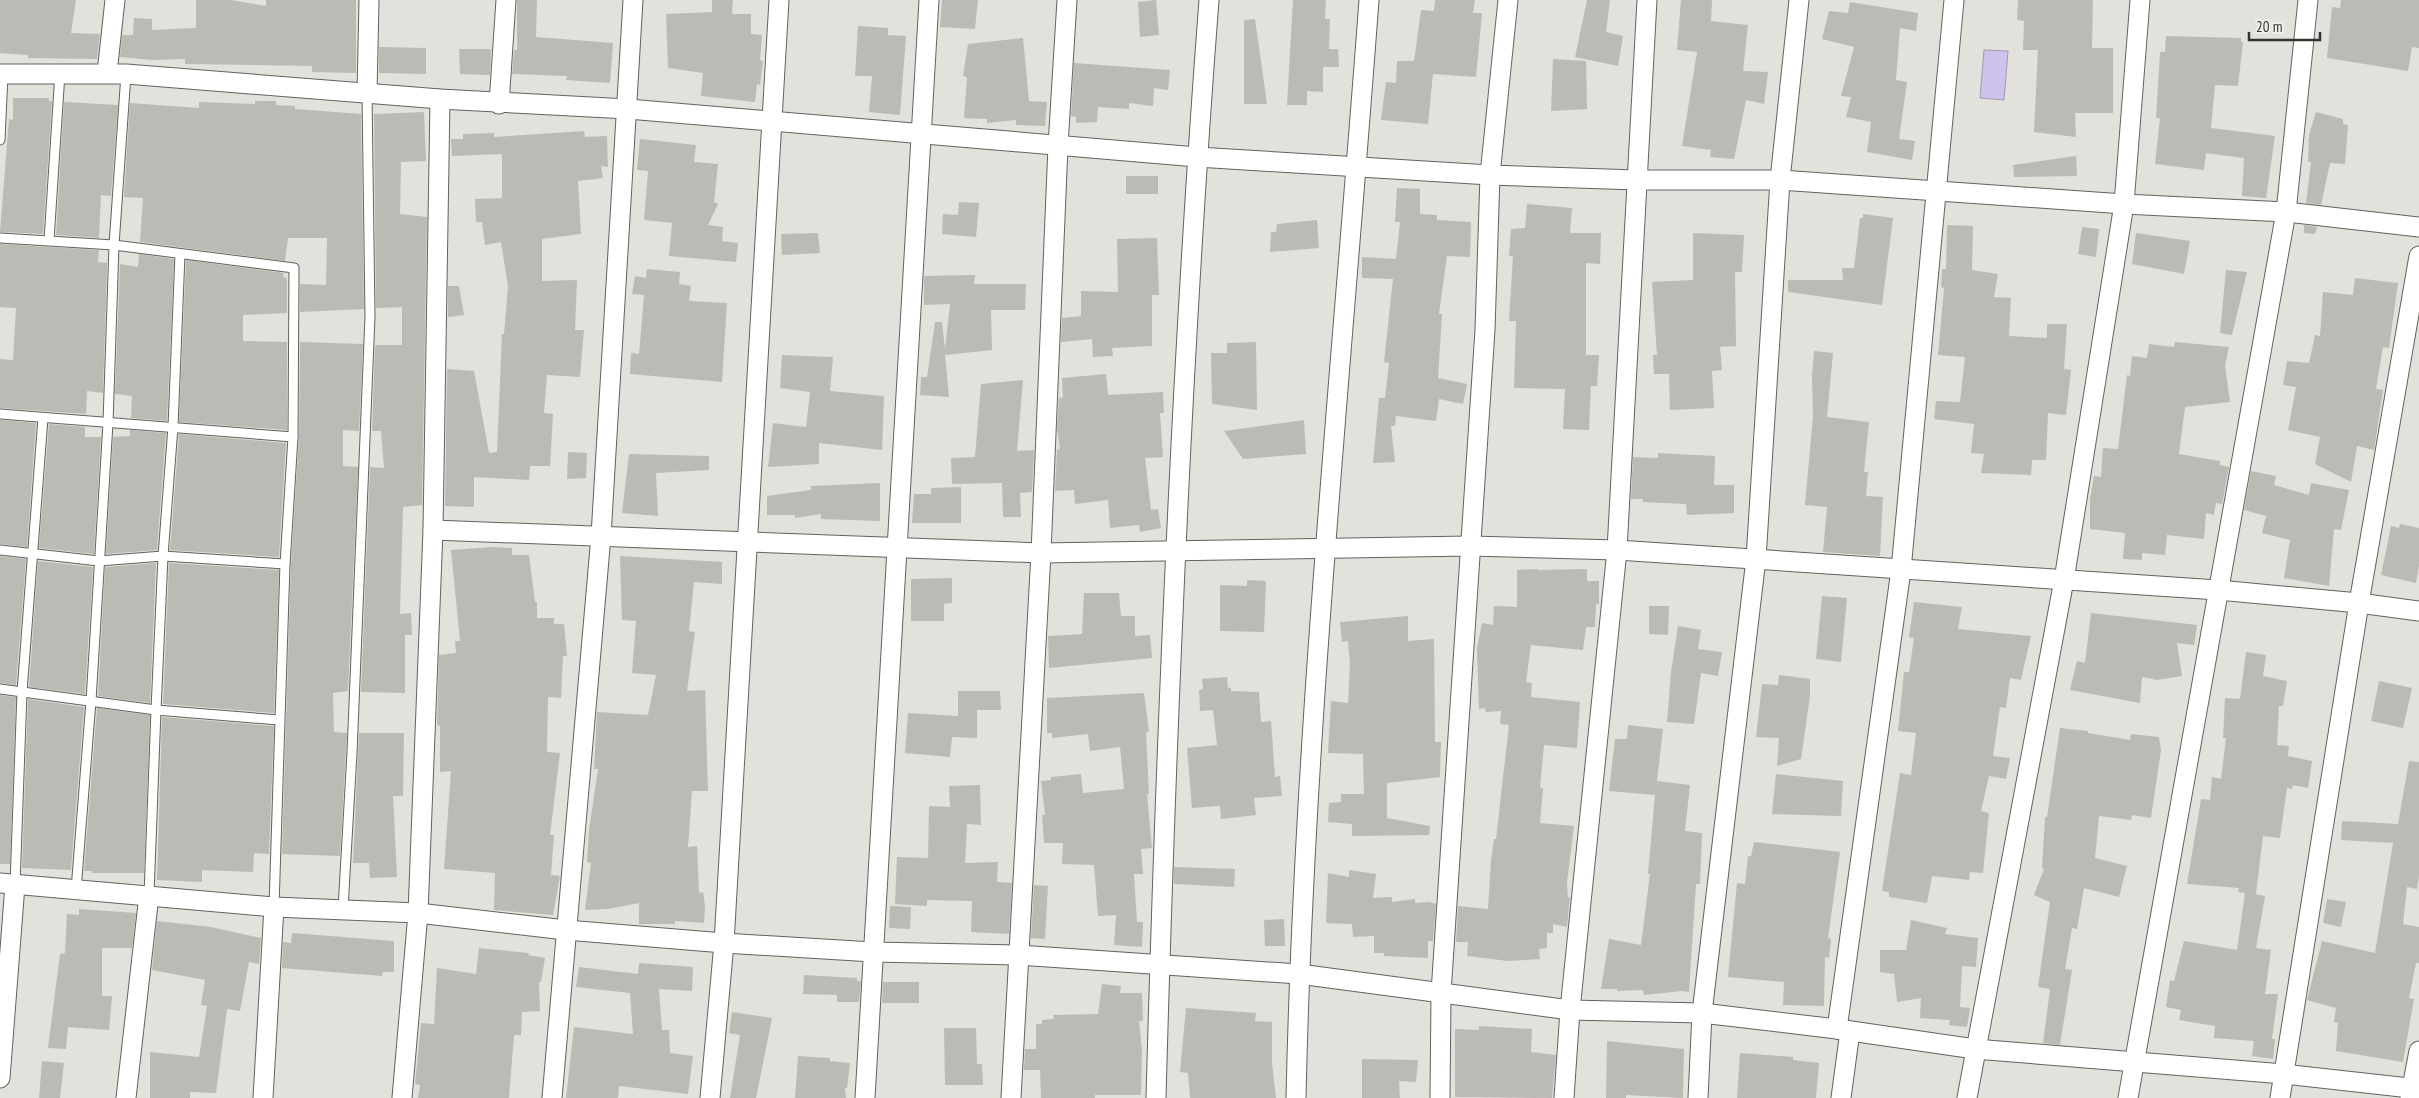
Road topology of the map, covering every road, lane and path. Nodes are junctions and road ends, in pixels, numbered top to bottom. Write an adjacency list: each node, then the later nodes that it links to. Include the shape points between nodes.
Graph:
1 (115, 0): 17 (street)
2 (369, 0): 20 (street)
3 (506, 0): 22 (street)
4 (633, 0): 23 (street)
5 (779, 0): 24 (street)
6 (929, 0): 25 (street)
7 (1067, 0): 27 (street)
8 (1209, 0): 28 (street)
9 (1369, 0): 29 (street)
10 (1508, 0): 30 (street)
11 (1647, 0): 31 (street)
12 (1799, 0): 32 (street)
13 (1954, 0): 33 (street)
14 (2140, 0): 34 (street)
15 (2308, 0): 35 (street)
16 (60, 72): 17 (street); 18 (street); 38 (lane)
17 (107, 73): 19 (street)
18 (2, 74): 26 (lane)
19 (126, 74): 20 (street); 39 (lane)
20 (368, 92): 21 (street); 76 (lane, via 370,316)
21 (440, 100): 22 (street); 47 (street)
22 (499, 104): 23 (street)
23 (628, 109): 24 (street); 48 (street)
24 (771, 122): 25 (street); 49 (street)
25 (922, 134): 27 (street); 51 (street)
26 (0, 140)
27 (1058, 146): 28 (street); 56 (street)
28 (1197, 157): 29 (street); 55 (street)
29 (1357, 167): 30 (street); 52 (street)
30 (1490, 175): 31 (street); 50 (street, via 1485,330)
31 (1637, 180): 32 (street); 54 (street)
32 (1780, 180): 33 (street); 59 (street)
33 (1935, 189): 34 (street); 62 (street)
34 (2124, 204): 35 (street); 63 (street)
35 (2286, 212): 36 (street); 64 (street)
36 (2419, 226)
37 (0, 238): 38 (lane)
38 (48, 240): 39 (lane)
39 (114, 245): 40 (lane); 44 (lane)
40 (180, 254): 45 (lane); 46 (lane, via 294,268)
41 (2419, 256): 65 (street)
42 (0, 414): 43 (lane)
43 (42, 418): 44 (lane); 57 (lane)
44 (108, 423): 45 (lane); 60 (lane)
45 (173, 427): 46 (lane); 58 (lane)
46 (292, 436): 61 (lane)
47 (433, 530): 48 (street); 77 (street)
48 (601, 536): 49 (street); 78 (street)
49 (746, 543): 51 (street); 79 (street)
50 (1470, 546): 52 (street); 54 (street); 84 (street)
51 (897, 548): 56 (street); 80 (street)
52 (1325, 548): 55 (street); 83 (street)
53 (0, 550): 57 (lane)
54 (1617, 550): 59 (street); 85 (street)
55 (1176, 551): 56 (street); 82 (street)
56 (1041, 553): 81 (street)
57 (32, 554): 60 (lane); 68 (lane)
58 (163, 556): 60 (lane); 61 (lane); 70 (lane)
59 (1756, 559): 62 (street); 86 (street)
60 (99, 561): 69 (lane)
61 (285, 564): 71 (lane)
62 (1901, 570): 63 (street); 87 (street)
63 (2064, 580): 64 (street); 88 (street)
64 (2218, 590): 65 (street); 90 (street)
65 (2359, 603): 66 (street); 91 (street)
66 (2419, 612)
67 (0, 689): 68 (lane)
68 (22, 692): 69 (lane); 72 (lane)
69 (91, 701): 70 (lane); 73 (lane)
70 (156, 710): 71 (lane); 74 (lane)
71 (279, 720): 75 (lane)
72 (8, 884): 73 (street); 92 (street)
73 (76, 890): 74 (street)
74 (148, 895): 75 (street); 94 (street)
75 (274, 907): 76 (street); 95 (street)
76 (343, 908): 77 (street)
77 (418, 913): 78 (street); 96 (street)
78 (566, 930): 79 (street); 97 (street)
79 (724, 943): 80 (street); 98 (street)
80 (873, 952): 81 (street); 99 (street)
81 (1018, 955): 82 (street); 100 (street)
82 (1160, 966): 83 (street); 101 (street)
83 (1299, 974): 84 (street); 102 (street)
84 (1441, 993): 85 (street); 103 (street)
85 (1570, 1010): 86 (street); 104 (street)
86 (1702, 1014): 87 (street); 105 (street)
87 (1844, 1030): 88 (street); 106 (street)
88 (1975, 1049): 90 (street); 107 (street)
89 (2419, 1051): 93 (street)
90 (2134, 1064): 91 (street); 108 (street)
91 (2284, 1074): 93 (street); 109 (street)
92 (0, 1078)
93 (2414, 1092)
94 (126, 1098)
95 (263, 1098)
96 (402, 1098)
97 (552, 1098)
98 (710, 1098)
99 (865, 1098)
100 (1011, 1098)
101 (1156, 1098)
102 (1296, 1098)
103 (1440, 1098)
104 (1564, 1098)
105 (1698, 1098)
106 (1841, 1098)
107 (1967, 1098)
108 (2128, 1098)
109 (2280, 1098)

